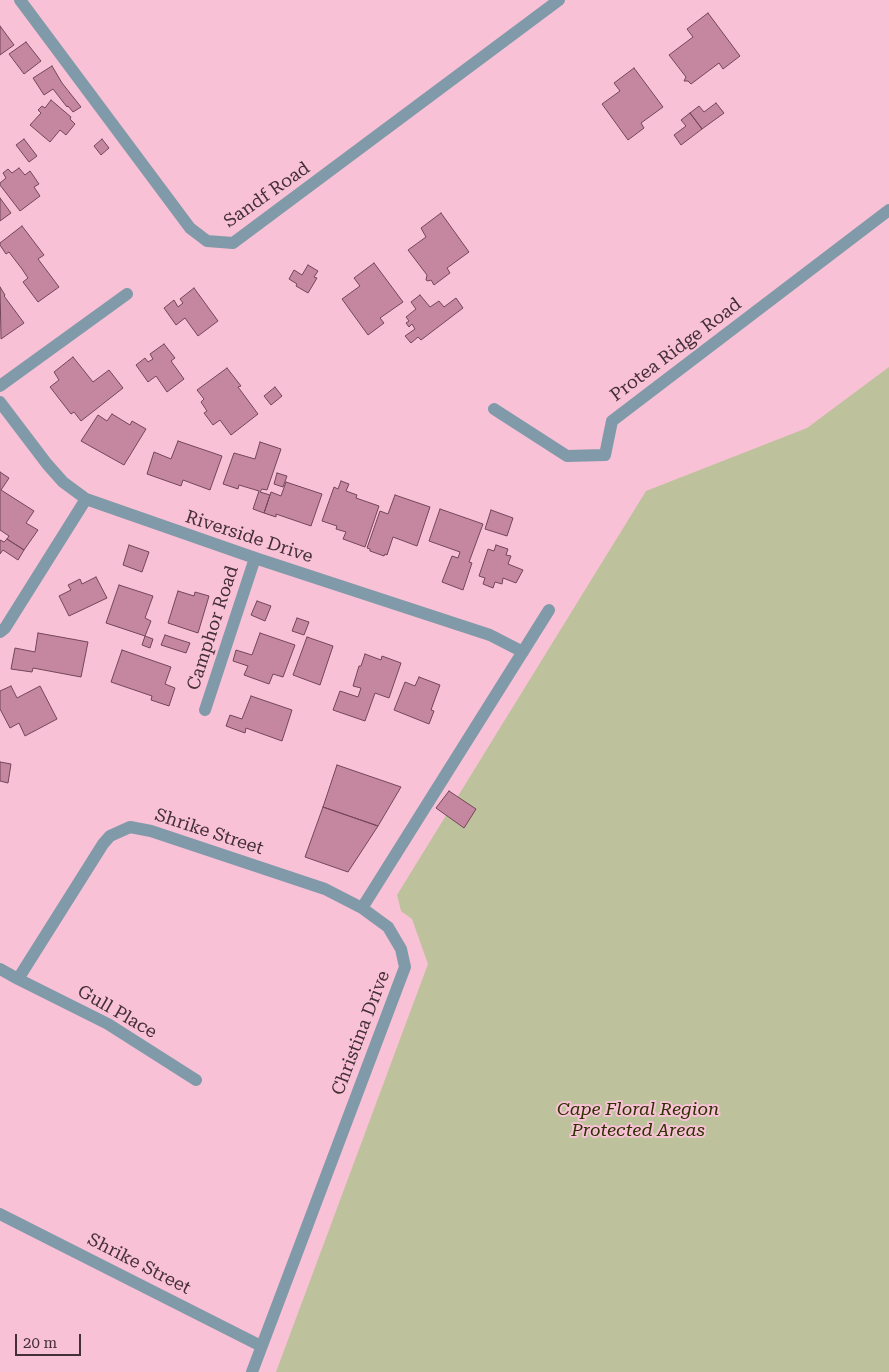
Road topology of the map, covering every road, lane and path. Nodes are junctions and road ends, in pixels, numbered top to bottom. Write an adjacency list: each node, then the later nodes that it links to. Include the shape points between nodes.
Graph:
1 (559, 0): 2 (street, Sandf Road, via 234,243 207,241 190,228)
2 (24, 2)
3 (889, 210): 7 (street, Protea Ridge Road, via 612,421 604,455 567,456)
4 (127, 294): 5 (street)
5 (0, 386)
6 (0, 402): 8 (street, Riverside Drive, via 47,464 63,482)
7 (494, 409)
8 (86, 499): 9 (street, Riverside Drive); 11 (street)
9 (255, 558): 12 (street, Riverside Drive, via 490,635); 13 (street, Camphor Road)
10 (549, 610): 12 (street)
11 (0, 632)
12 (523, 652): 14 (street)
13 (205, 710)
14 (362, 908): 16 (street, Shrike Street, via 325,889 152,831 130,827 110,836 103,844); 19 (street, Christina Drive, via 388,927 401,949 405,967)
15 (0, 969): 16 (street)
16 (18, 978): 17 (street, Gull Place, via 108,1024)
17 (196, 1080)
18 (0, 1214): 19 (street, Shrike Street)
19 (261, 1346): 20 (street, Christina Drive)
20 (252, 1372)

